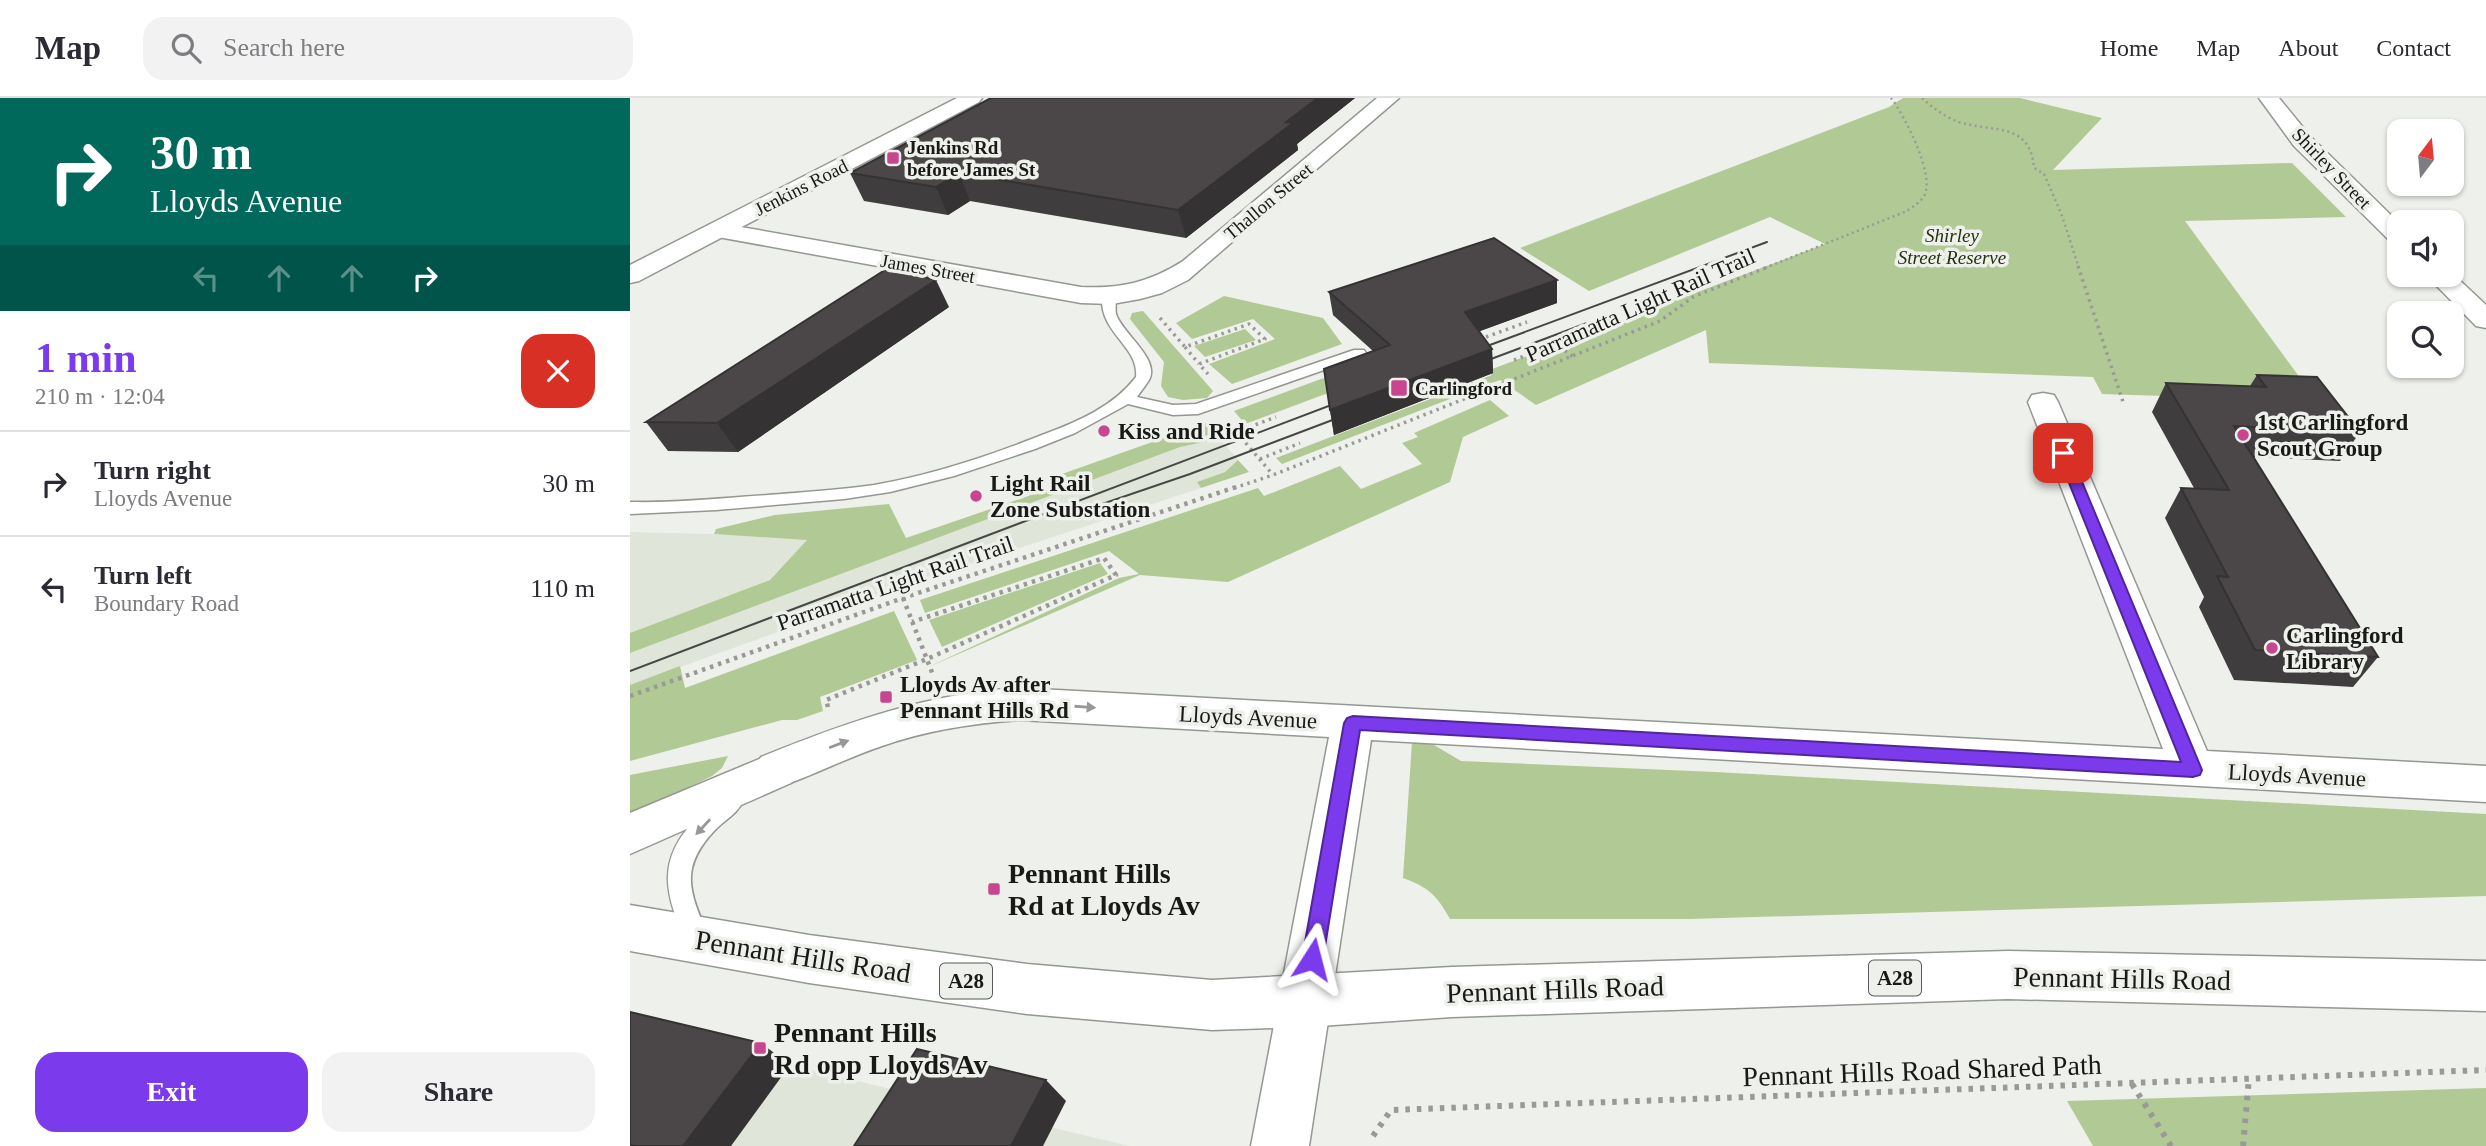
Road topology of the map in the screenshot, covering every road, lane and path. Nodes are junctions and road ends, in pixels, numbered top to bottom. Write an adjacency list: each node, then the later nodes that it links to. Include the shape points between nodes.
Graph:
1 (972, 98): 7 (main road, Jenkins Road)
2 (1390, 98): 10 (main road, Thallon Street, via 1192,266)
3 (1891, 98): 17 (path, Parramatta Light Rail Trail, via 1904,114 1928,182 1918,204 1693,297 1660,321)
4 (1922, 98): 25 (path, via 1960,122 2011,132 2030,145 2034,168 2044,174 2062,213)
5 (2269, 98): 6 (main road, Shirley Street, via 2302,141)
6 (2387, 224)
7 (718, 230): 8 (main road, Jenkins Road); 11 (main road, James Street, via 1063,293)
8 (630, 275)
9 (2452, 287): 12 (main road)
10 (1139, 293): 11 (main road, James Street); 15 (path)
11 (1109, 297): 23 (lane, via 1113,321 1144,366 1140,385)
12 (2486, 320)
13 (1528, 322): 14 (path)
14 (1486, 337)
15 (1185, 347): 19 (path); 19 (path, via 1249,324 1265,339)
16 (1359, 353): 23 (lane, via 1198,409 1173,410)
17 (1573, 358): 18 (path, via 1556,344); 22 (path, Parramatta Light Rail Trail)
18 (1514, 360)
19 (1199, 364): 20 (path)
20 (1213, 380)
21 (1471, 383): 22 (path)
22 (1483, 393): 29 (path, Parramatta Light Rail Trail)
23 (1128, 399): 30 (lane, via 1096,419 1050,438 889,488)
24 (2042, 402): 39 (main road)
25 (2123, 402)
26 (1276, 417): 28 (path, via 1236,432)
27 (1300, 443): 28 (path)
28 (1260, 459): 29 (path)
29 (1273, 475): 31 (path, Parramatta Light Rail Trail)
30 (630, 509)
31 (903, 598): 32 (path); 35 (path, Parramatta Light Rail Trail)
32 (912, 622): 33 (path); 33 (path, via 1104,558 1116,575)
33 (927, 659): 34 (path); 36 (path, via 826,700)
34 (933, 676)
35 (630, 696)
36 (831, 715)
37 (1353, 723): 38 (main road, Lloyds Avenue, one-way to 37, via 880,728 986,705); 39 (main road, Lloyds Avenue); 45 (main road)
38 (776, 770): 41 (main road, Lloyds Avenue); 43 (lane, one-way to 43, via 713,817 685,850 677,891)
39 (2193, 770): 40 (main road, Lloyds Avenue)
40 (2486, 784)
41 (630, 834)
42 (630, 929): 43 (main road, Pennant Hills Road / A28)
43 (699, 941): 45 (main road, Pennant Hills Road / A28, via 1027,989 1212,1005)
44 (2486, 986): 45 (main road, Pennant Hills Road / A28, via 2008,975 1452,992)
45 (1305, 1002): 50 (main road)
46 (2486, 1070): 47 (path, Pennant Hills Road Shared Path)
47 (2249, 1078): 48 (path, Pennant Hills Road Shared Path); 52 (path)
48 (2132, 1083): 49 (path, Pennant Hills Road Shared Path, via 1391,1110); 51 (path)
49 (1373, 1136)
50 (1280, 1146)
51 (2171, 1146)
52 (2243, 1146)

